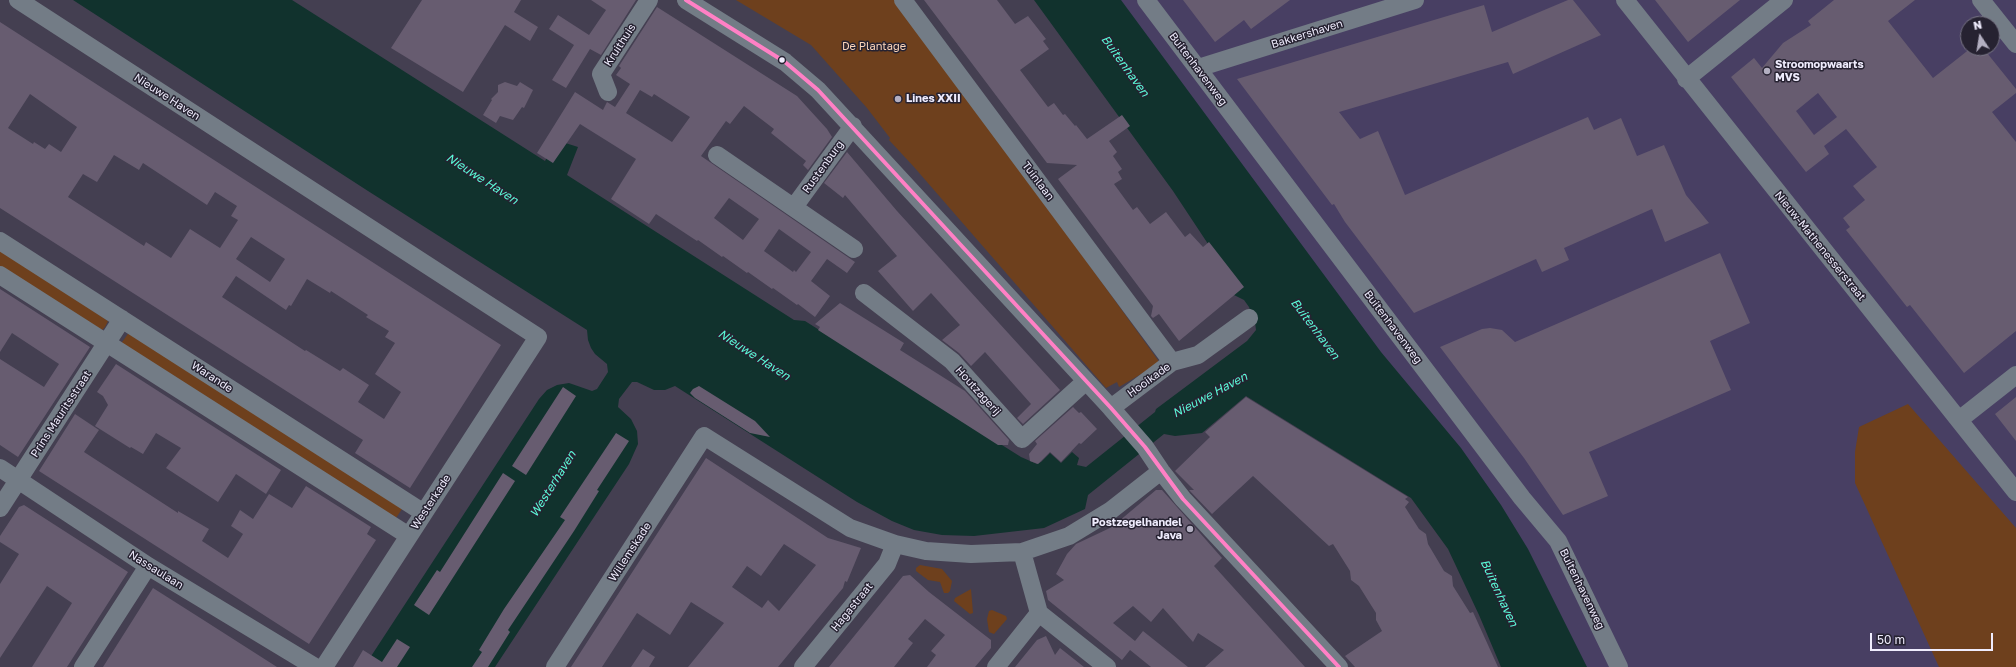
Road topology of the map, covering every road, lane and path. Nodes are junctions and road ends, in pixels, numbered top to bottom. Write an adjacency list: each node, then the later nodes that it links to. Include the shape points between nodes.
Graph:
1 (18, 0): 23 (street, Nieuwe Haven)
2 (649, 0): 13 (street, Kruithuis, via 601,74)
3 (686, 0): 14 (street, via 785,62 818,90)
4 (903, 0): 25 (street, Tuinlaan)
5 (1146, 0): 11 (street, Buitenhavenweg)
6 (1415, 0): 11 (street, Bakkershaven)
7 (1625, 0): 12 (street, Nieuw-Mathenesserstraat)
8 (1784, 0): 12 (street)
9 (1981, 0): 10 (street)
10 (2016, 44)
11 (1198, 68): 49 (street, Buitenhavenweg, via 1522,498 1558,541)
12 (1686, 79): 29 (street, Nieuw-Mathenesserstraat)
13 (608, 92)
14 (853, 126): 16 (street, Rustenburg); 27 (street)
15 (717, 155): 16 (street)
16 (794, 206): 18 (street)
17 (0, 241): 22 (street, Warande)
18 (854, 249)
19 (0, 275): 24 (street)
20 (864, 293): 27 (street, Houtzagerij, via 952,361 1022,439)
21 (1249, 318): 25 (street, Hooikade, via 1198,355)
22 (122, 319): 24 (street, Prins Mauritsstraat); 35 (street, Warande)
23 (538, 337): 35 (street, Westerkade)
24 (108, 343): 32 (street, Prins Mauritsstraat); 36 (street)
25 (1172, 362): 28 (street, Hooikade)
26 (2016, 375): 29 (street)
27 (1086, 381): 28 (street)
28 (1111, 408): 31 (street, via 1145,447)
29 (1959, 420): 33 (street, Nieuw-Mathenesserstraat)
30 (0, 468): 32 (street, Nassaulaan)
31 (1161, 471): 38 (street, via 1110,511 1069,536); 48 (street, via 1268,592)
32 (18, 479): 34 (street, Prins Mauritsstraat); 39 (street, Nassaulaan)
33 (2016, 492)
34 (0, 508)
35 (424, 513): 36 (street, Westerkade)
36 (409, 536): 43 (street, Westerkade)
37 (895, 544): 38 (street, via 926,551 971,554); 44 (street, Willemskade, via 850,528 704,436); 45 (street, Hagastraat, via 887,564)
38 (1022, 552): 40 (street)
39 (148, 566): 41 (street); 42 (street, Nassaulaan)
40 (1039, 613): 46 (street); 47 (street)
41 (83, 667)
42 (315, 667)
43 (324, 667)
44 (554, 667)
45 (803, 667)
46 (996, 667)
47 (1107, 667)
48 (1339, 667)
49 (1619, 667)

